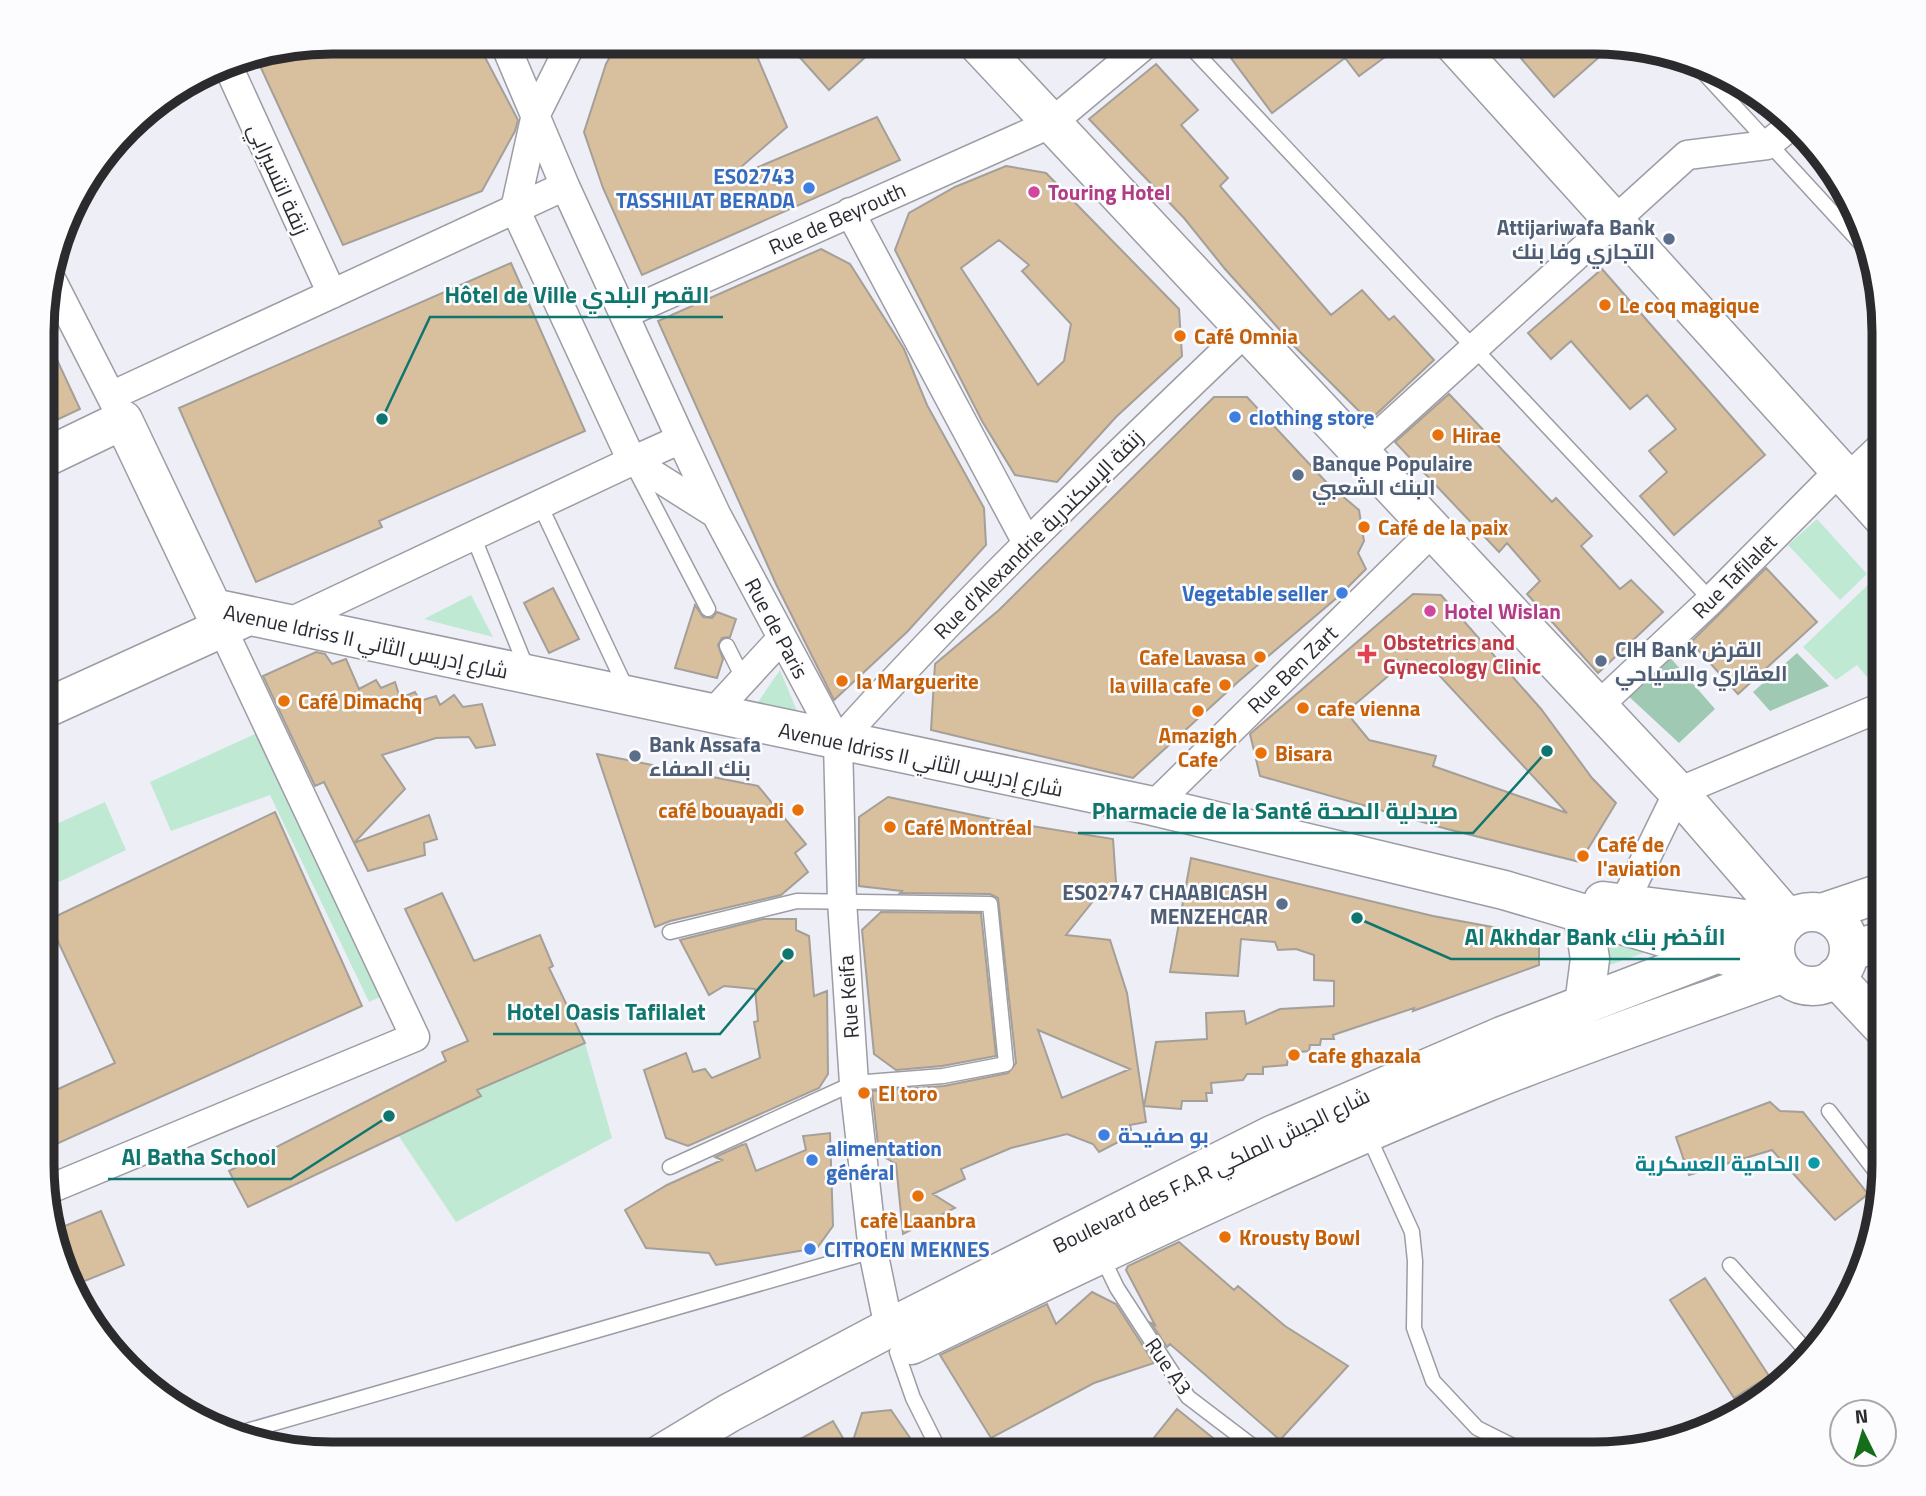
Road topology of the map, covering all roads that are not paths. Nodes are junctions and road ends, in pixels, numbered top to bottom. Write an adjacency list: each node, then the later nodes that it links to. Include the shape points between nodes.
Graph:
1 (509, 54): 9 (street)
2 (566, 54): 9 (street)
3 (987, 54): 10 (main road)
4 (1134, 54): 10 (street, Rue de Beyrouth)
5 (1197, 54): 22 (lane)
6 (1469, 54): 16 (main road)
7 (231, 73): 19 (street, زنقة انتسيرابي)
8 (1709, 79): 12 (lane)
9 (536, 114): 13 (street); 14 (street)
10 (1050, 124): 15 (street, Rue de Beyrouth); 21 (main road)
11 (1785, 131): 12 (street)
12 (1768, 145): 16 (street, via 1688,155); 17 (lane)
13 (565, 186): 14 (street); 20 (street, Rue de Paris)
14 (515, 209): 19 (street); 28 (street)
15 (850, 212): 20 (street, Rue de Beyrouth); 35 (street)
16 (1613, 220): 22 (street); 29 (main road)
17 (1855, 237)
18 (58, 292): 23 (street)
19 (332, 294): 23 (street)
20 (624, 314): 24 (street, Rue de Paris)
21 (1245, 332): 26 (main road); 35 (street, Rue d'Alexandrie زنقة الإسكندرية)
22 (1475, 351): 26 (street); 36 (lane)
23 (117, 408): 25 (main road); 38 (main road)
24 (681, 439): 28 (street); 32 (street, Rue de Paris)
25 (54, 451)
26 (1360, 452): 33 (main road)
27 (1872, 453): 29 (street, Rue Tafilalet)
28 (632, 461): 30 (street); 32 (street); 37 (lane)
29 (1842, 476): 31 (main road); 36 (street, Rue Tafilalet)
30 (540, 505): 34 (street); 44 (lane)
31 (1872, 507)
32 (716, 514): 40 (street, Rue de Paris)
33 (1432, 532): 46 (main road); 51 (street, Rue Ben Zart)
34 (473, 536): 39 (street); 42 (lane)
35 (1026, 541): 49 (street, Rue d'Alexandrie زنقة الإسكندرية)
36 (1711, 600): 46 (street, Rue Tafilalet)
37 (708, 609)
38 (228, 617): 39 (main road, Avenue Idriss II شارع إدريس الثاني); 45 (main road); 69 (street, via 415,1037)
39 (286, 624): 42 (main road, Avenue Idriss II شارع إدريس الثاني)
40 (782, 638): 43 (street); 49 (street, Rue de Paris)
41 (727, 646): 43 (lane)
42 (530, 676): 44 (main road, Avenue Idriss II شارع إدريس الثاني)
43 (744, 680): 48 (street)
44 (631, 698): 48 (main road, Avenue Idriss II شارع إدريس الثاني)
45 (54, 704)
46 (1597, 707): 50 (main road)
47 (1872, 711): 50 (street)
48 (711, 715): 49 (main road, Avenue Idriss II شارع إدريس الثاني)
49 (838, 742): 51 (main road, Avenue Idriss II شارع إدريس الثاني); 54 (street, Rue Keifa)
50 (1678, 792): 55 (street); 57 (main road)
51 (1153, 806): 52 (main road, Avenue Idriss II شارع إدريس الثاني)
52 (1504, 890): 55 (main road, Avenue Idriss II شارع إدريس الثاني); 56 (main road, Avenue Idriss II شارع إدريس الثاني)
53 (1872, 896): 57 (main road, Boulevard des F.A.R شارع الجيش الملكي)
54 (842, 901): 58 (lane, via 797,901); 64 (street, Rue Keifa); 64 (lane, via 990,904 1006,1064 943,1076)
55 (1624, 903): 57 (main road, Avenue Idriss II شارع إدريس الثاني)
56 (1583, 914): 59 (main road, Avenue Idriss II شارع إدريس الثاني); 63 (main road, via 1590,960)
57 (1794, 922): 59 (main road, Boulevard des F.A.R شارع الجيش الملكي); 60 (main road, via 1840,924); 61 (main road, via 1775,952)
58 (670, 932)
59 (1716, 953): 61 (main road, Avenue Idriss II شارع إدريس الثاني); 63 (main road, Boulevard des F.A.R شارع الجيش الملكي)
60 (1856, 956): 61 (main road, via 1826,983 1803,985); 62 (main road)
61 (1784, 972): 66 (main road, Boulevard des F.A.R شارع الجيش الملكي, via 1532,1064)
62 (1872, 997)
63 (1584, 1005): 73 (main road, Boulevard des F.A.R شارع الجيش الملكي, via 1272,1135)
64 (854, 1083): 67 (lane); 70 (street, Rue Keifa)
65 (1829, 1111): 68 (lane)
66 (1367, 1132): 71 (main road, Boulevard des F.A.R شارع الجيش الملكي); 80 (lane, via 1412,1232 1414,1328 1433,1381 1477,1428)
67 (670, 1167)
68 (1872, 1167)
69 (56, 1187)
70 (873, 1251): 73 (street); 75 (lane)
71 (1101, 1256): 73 (main road, Boulevard des F.A.R شارع الجيش الملكي); 79 (lane, Rue A3, via 1188,1396)
72 (1730, 1265): 74 (lane)
73 (893, 1340): 76 (main road, Boulevard des F.A.R شارع الجيش الملكي, via 729,1413); 77 (main road, Boulevard des F.A.R شارع الجيش الملكي); 78 (lane, via 913,1398)
74 (1803, 1347)
75 (252, 1430)
76 (681, 1442)
77 (729, 1442)
78 (935, 1442)
79 (1247, 1442)
80 (1505, 1442)

